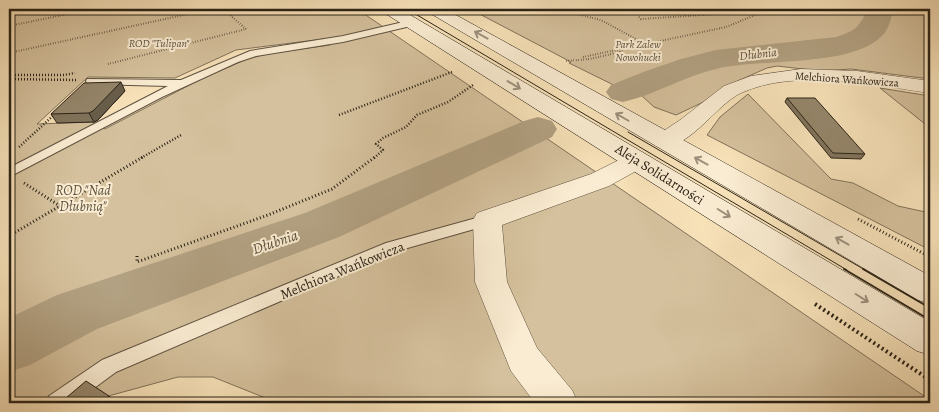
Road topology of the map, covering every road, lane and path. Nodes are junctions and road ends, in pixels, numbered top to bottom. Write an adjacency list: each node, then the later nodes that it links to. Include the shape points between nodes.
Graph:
1 (92, 9): 10 (path)
2 (211, 9): 12 (path)
3 (223, 9): 14 (path, via 246,29)
4 (389, 9): 9 (street, Aleja Solidarności)
5 (556, 9): 11 (path, via 601,20)
6 (768, 9): 8 (path); 11 (path, via 726,28)
7 (442, 10): 26 (street, Aleja Solidarności, one-way to 7)
8 (638, 17)
9 (412, 23): 20 (lane, via 254,54); 28 (street, Aleja Solidarności, one-way to 28)
10 (9, 26)
11 (644, 44): 13 (path)
12 (9, 53)
13 (561, 62)
14 (103, 66)
15 (84, 70): 17 (path, via 64,75)
16 (456, 70): 24 (path)
17 (9, 75)
18 (9, 79): 19 (path)
19 (87, 81): 20 (lane)
20 (183, 83): 29 (lane)
21 (475, 83): 33 (path, via 448,102 417,114 406,127 383,138 376,144 383,150 332,189 137,262)
22 (930, 87): 26 (street, Melchiora Wańkowicza, via 844,77 772,77 730,91)
23 (56, 112): 27 (path)
24 (338, 115)
25 (181, 134): 30 (path)
26 (664, 141): 34 (street, Aleja Solidarności, one-way to 26)
27 (13, 152)
28 (638, 160): 31 (street, Melchiora Wańkowicza, via 600,180); 35 (street, Aleja Solidarności, one-way to 35)
29 (12, 175): 30 (path)
30 (60, 206): 32 (path)
31 (487, 220): 36 (lane, Melchiora Wańkowicza, via 392,247 109,366); 37 (street, via 491,282 524,359)
32 (9, 236)
33 (137, 256)
34 (930, 291)
35 (930, 340)
36 (57, 403)
37 (558, 403)

